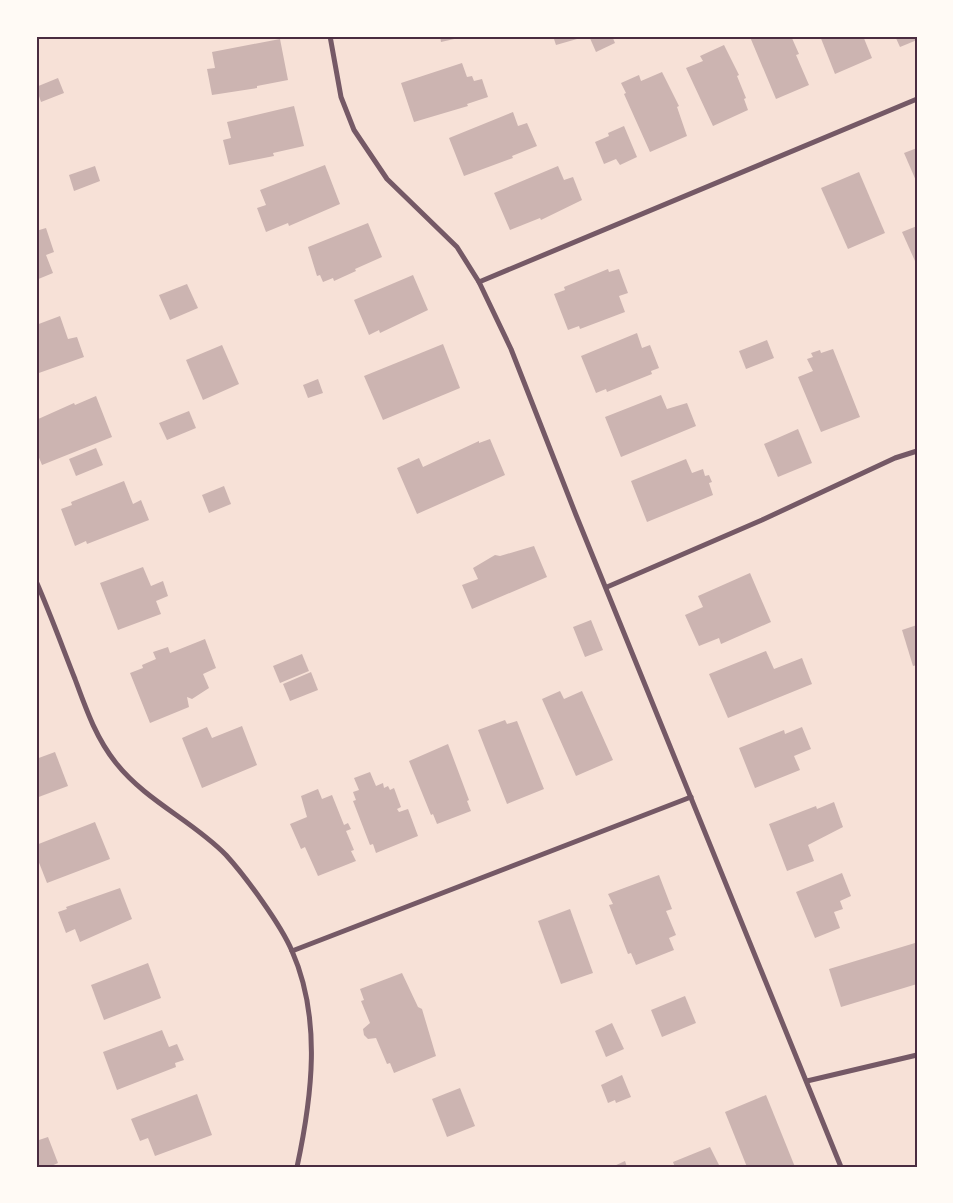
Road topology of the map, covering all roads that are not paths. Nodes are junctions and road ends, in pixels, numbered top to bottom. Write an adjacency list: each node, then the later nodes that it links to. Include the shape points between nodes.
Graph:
1 (330, 36): 3 (street, via 341,98 354,130 387,180 457,247)
2 (917, 99): 3 (street)
3 (479, 282): 6 (street, via 511,349)
4 (917, 451): 6 (street)
5 (36, 581): 8 (street, via 96,735 141,789 225,855 258,896)
6 (607, 587): 7 (street)
7 (691, 796): 8 (street); 10 (street)
8 (292, 951): 11 (street, via 311,1032 306,1125)
9 (917, 1055): 10 (street)
10 (807, 1081): 12 (street)
11 (297, 1167)
12 (841, 1167)

